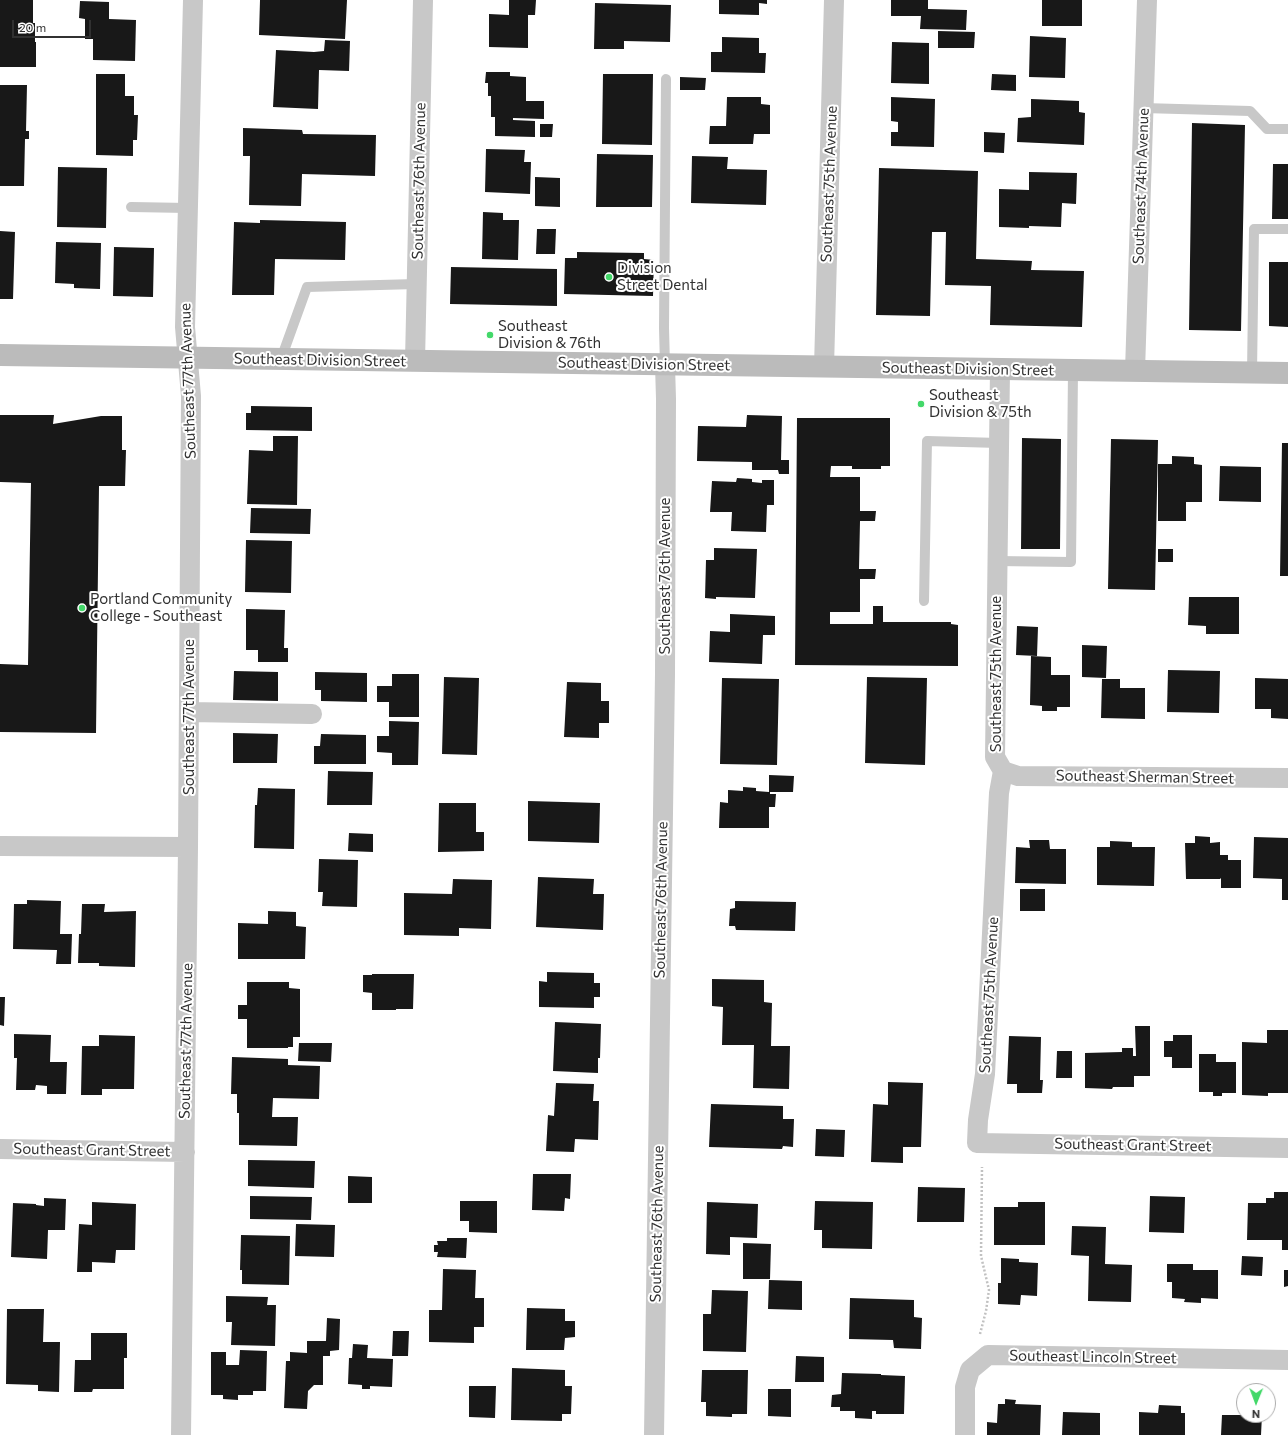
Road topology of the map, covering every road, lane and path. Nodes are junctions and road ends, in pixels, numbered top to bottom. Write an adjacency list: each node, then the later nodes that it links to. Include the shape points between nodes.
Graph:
1 (193, 0): 9 (street, Southeast 77th Avenue)
2 (424, 0): 11 (street, Southeast 76th Avenue)
3 (834, 0): 17 (street, Southeast 75th Avenue)
4 (1147, 0): 6 (street, Southeast 74th Avenue)
5 (666, 79): 16 (lane)
6 (1144, 108): 7 (lane, via 1250,111 1267,128); 20 (street, Southeast 74th Avenue)
7 (1288, 129)
8 (131, 207): 9 (lane)
9 (188, 208): 13 (street, Southeast 77th Avenue, via 185,327)
10 (1288, 229): 21 (lane, via 1254,229)
11 (416, 284): 14 (lane, via 307,287); 15 (street, Southeast 76th Avenue)
12 (0, 355): 13 (main road, Southeast Division Street)
13 (188, 358): 14 (main road, Southeast Division Street); 26 (street, Southeast 77th Avenue, via 191,396)
14 (281, 359): 15 (main road, Southeast Division Street)
15 (415, 361): 16 (main road, Southeast Division Street)
16 (665, 365): 17 (main road, Southeast Division Street); 39 (street, Southeast 76th Avenue, via 665,666)
17 (824, 367): 18 (main road, Southeast Division Street)
18 (1000, 370): 19 (main road, Southeast Division Street); 23 (street, Southeast 75th Avenue)
19 (1073, 370): 20 (main road, Southeast Division Street); 24 (lane, via 1071,562)
20 (1135, 371): 21 (main road, Southeast Division Street)
21 (1252, 373): 22 (main road, Southeast Division Street)
22 (1288, 373)
23 (999, 443): 24 (street, Southeast 75th Avenue); 25 (lane, via 927,442)
24 (997, 561): 28 (street, Southeast 75th Avenue, via 995,757)
25 (924, 601)
26 (189, 712): 27 (street); 31 (street, Southeast 77th Avenue)
27 (312, 714)
28 (1003, 771): 29 (street, Southeast Sherman Street, via 1018,776); 32 (street, Southeast 75th Avenue, via 999,793 985,1074)
29 (1288, 778)
30 (0, 846): 31 (street)
31 (188, 847): 35 (street, Southeast 77th Avenue)
32 (977, 1143): 33 (street, Southeast Grant Street); 36 (path, via 982,1167 981,1256 989,1290 980,1335)
33 (1288, 1148)
34 (0, 1149): 35 (street, Southeast Grant Street)
35 (185, 1152): 38 (street, Southeast 77th Avenue)
36 (988, 1355): 37 (street, Southeast Lincoln Street); 40 (street, Southeast Lincoln Street, via 970,1370 965,1387)
37 (1288, 1360)
38 (181, 1435)
39 (654, 1435)
40 (965, 1435)

